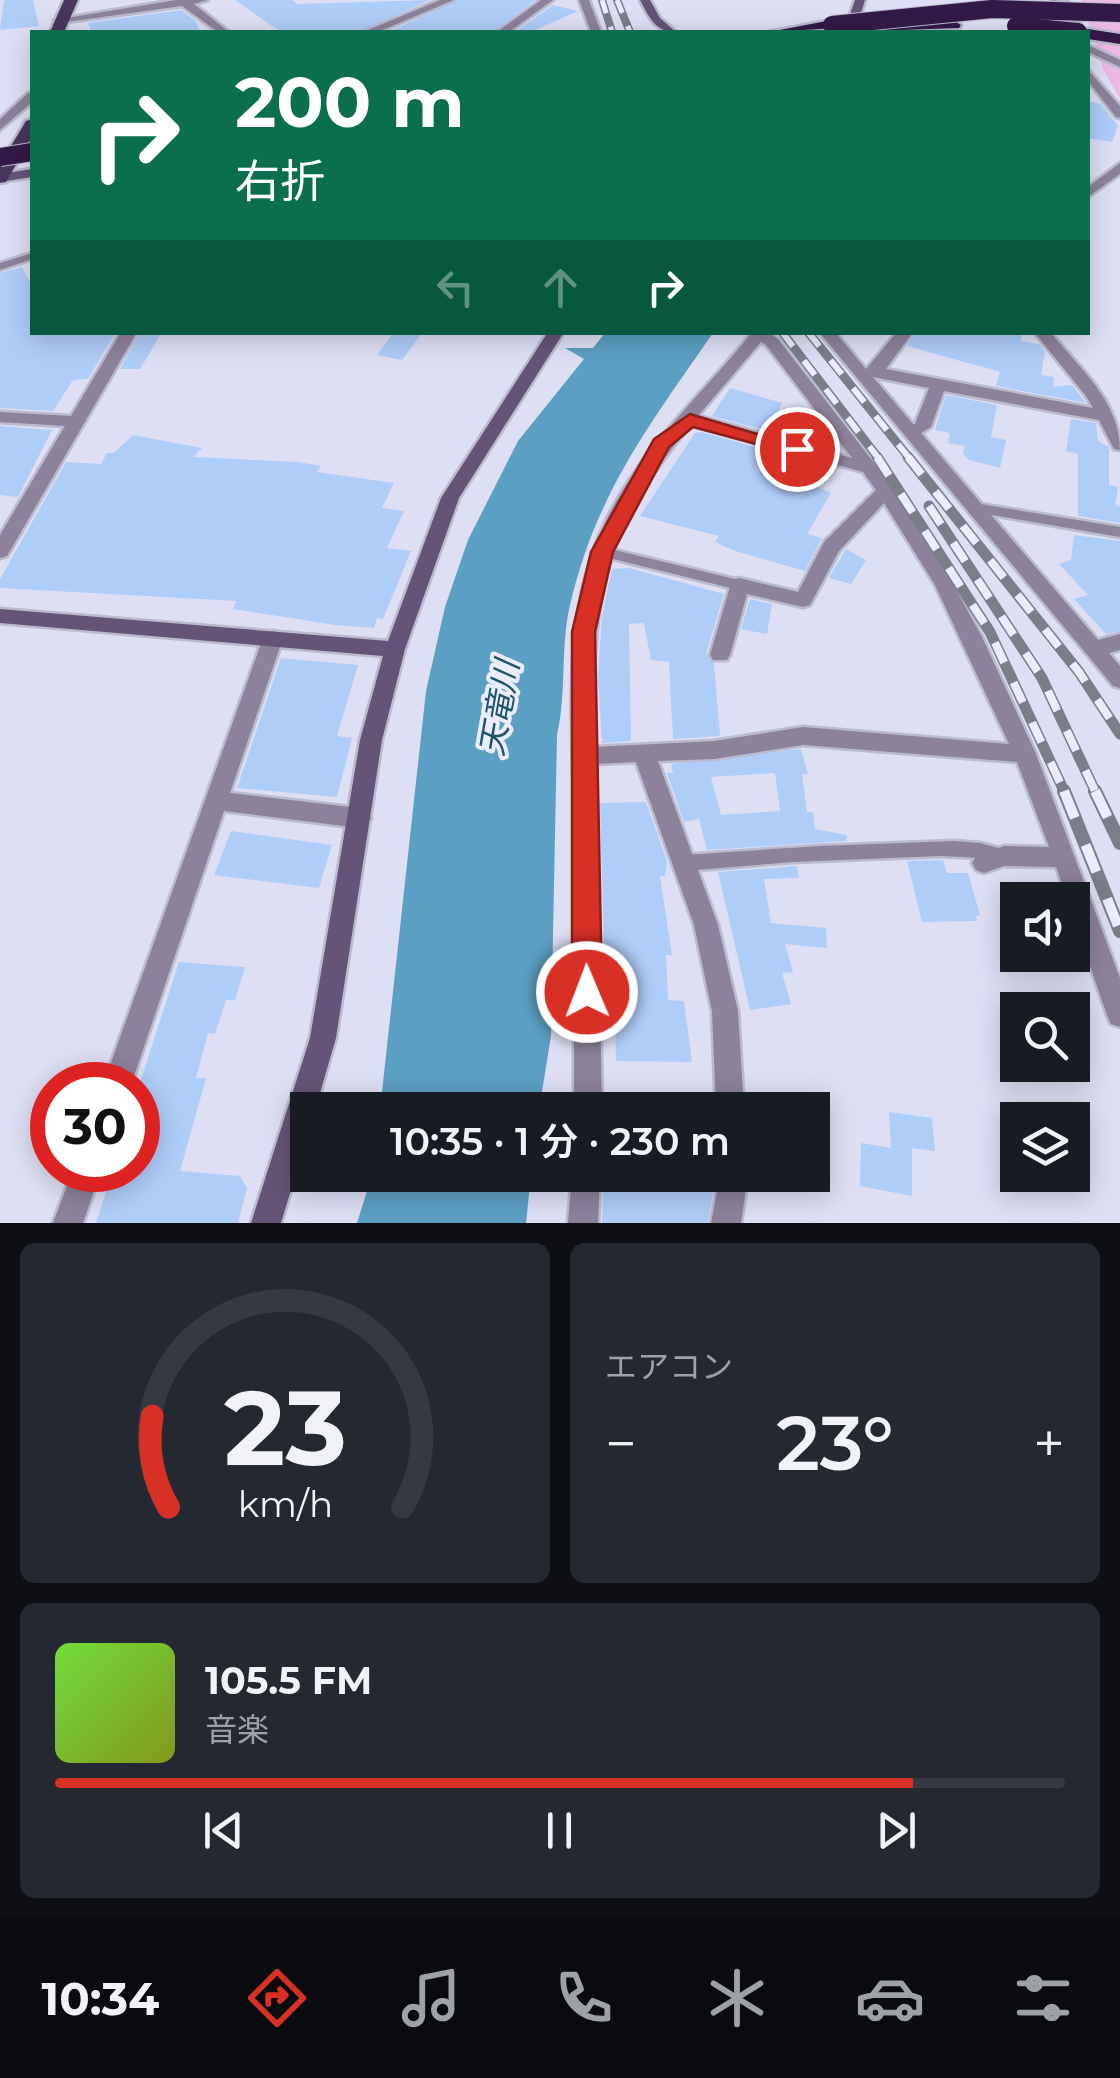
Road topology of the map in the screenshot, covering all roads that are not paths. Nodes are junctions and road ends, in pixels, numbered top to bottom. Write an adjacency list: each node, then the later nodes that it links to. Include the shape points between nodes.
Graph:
1 (71, 0): 14 (main road)
2 (203, 0): 11 (street)
3 (449, 0): 16 (street)
4 (548, 0): 17 (street)
5 (584, 0): 18 (street)
6 (645, 0): 19 (street)
7 (860, 0): 20 (street)
8 (998, 0): 21 (highway, bridge)
9 (1044, 0): 26 (street)
10 (1056, 0): 27 (street)
11 (183, 1): 14 (street); 15 (street)
12 (1120, 13): 22 (highway, bridge, via 992,9)
13 (1120, 22): 23 (highway, bridge, via 967,19)
14 (58, 26)
15 (221, 30)
16 (375, 30)
17 (505, 30)
18 (595, 30)
19 (668, 30)
20 (846, 30)
21 (851, 30)
22 (853, 30)
23 (856, 30)
24 (868, 30): 25 (highway, bridge)
25 (1051, 30)
26 (1053, 30)
27 (1078, 30)
28 (1090, 34): 29 (highway)
29 (1120, 39)
30 (1090, 49): 31 (street)
31 (1120, 64)
32 (1090, 76): 34 (street)
33 (30, 98): 35 (street)
34 (1120, 114)
35 (0, 126)
36 (30, 127): 43 (main road)
37 (30, 140): 38 (highway)
38 (0, 145)
39 (30, 152): 40 (highway, bridge)
40 (0, 157)
41 (1120, 167): 44 (street)
42 (30, 173): 43 (street)
43 (0, 178)
44 (1090, 191)
45 (30, 257): 46 (lane)
46 (0, 267)
47 (127, 335): 59 (street)
48 (554, 335): 72 (street, via 450,498)
49 (757, 335): 58 (street)
50 (762, 335): 62 (street)
51 (829, 335): 54 (street)
52 (903, 335): 54 (street)
53 (1043, 335): 57 (street)
54 (868, 373): 55 (street); 60 (street)
55 (938, 385): 57 (street); 60 (street, via 922,428)
56 (0, 418): 59 (street)
57 (1111, 419): 61 (street)
58 (690, 420): 62 (street); 67 (street, via 662,444)
59 (75, 421): 66 (street)
60 (909, 431): 64 (street)
61 (1120, 444)
62 (869, 468): 63 (street)
63 (886, 490): 68 (street, via 830,548 803,600); 77 (street, via 945,585)
64 (974, 508): 65 (lane); 73 (street)
65 (1120, 532)
66 (0, 551)
67 (602, 552): 68 (lane); 78 (street, via 584,632)
68 (739, 585): 74 (street)
69 (0, 616): 70 (street)
70 (273, 638): 72 (street); 79 (street)
71 (1120, 642): 73 (street)
72 (395, 649): 80 (street)
73 (1095, 649): 75 (street)
74 (720, 654)
75 (1120, 680)
76 (644, 754): 77 (street, via 803,736); 78 (street); 83 (street)
77 (1025, 754): 81 (street)
78 (584, 756): 86 (street)
79 (216, 801): 80 (street); 85 (street)
80 (359, 818): 92 (street, via 323,1038)
81 (1064, 856): 82 (street); 84 (street)
82 (994, 859): 83 (lane, via 938,849)
83 (684, 863): 87 (street, via 725,1011)
84 (1120, 1016)
85 (125, 1062)
86 (588, 1092)
87 (729, 1092)
88 (79, 1192): 91 (street)
89 (585, 1192): 93 (street)
90 (731, 1192): 94 (street)
91 (68, 1223)
92 (266, 1223)
93 (584, 1223)
94 (726, 1223)

